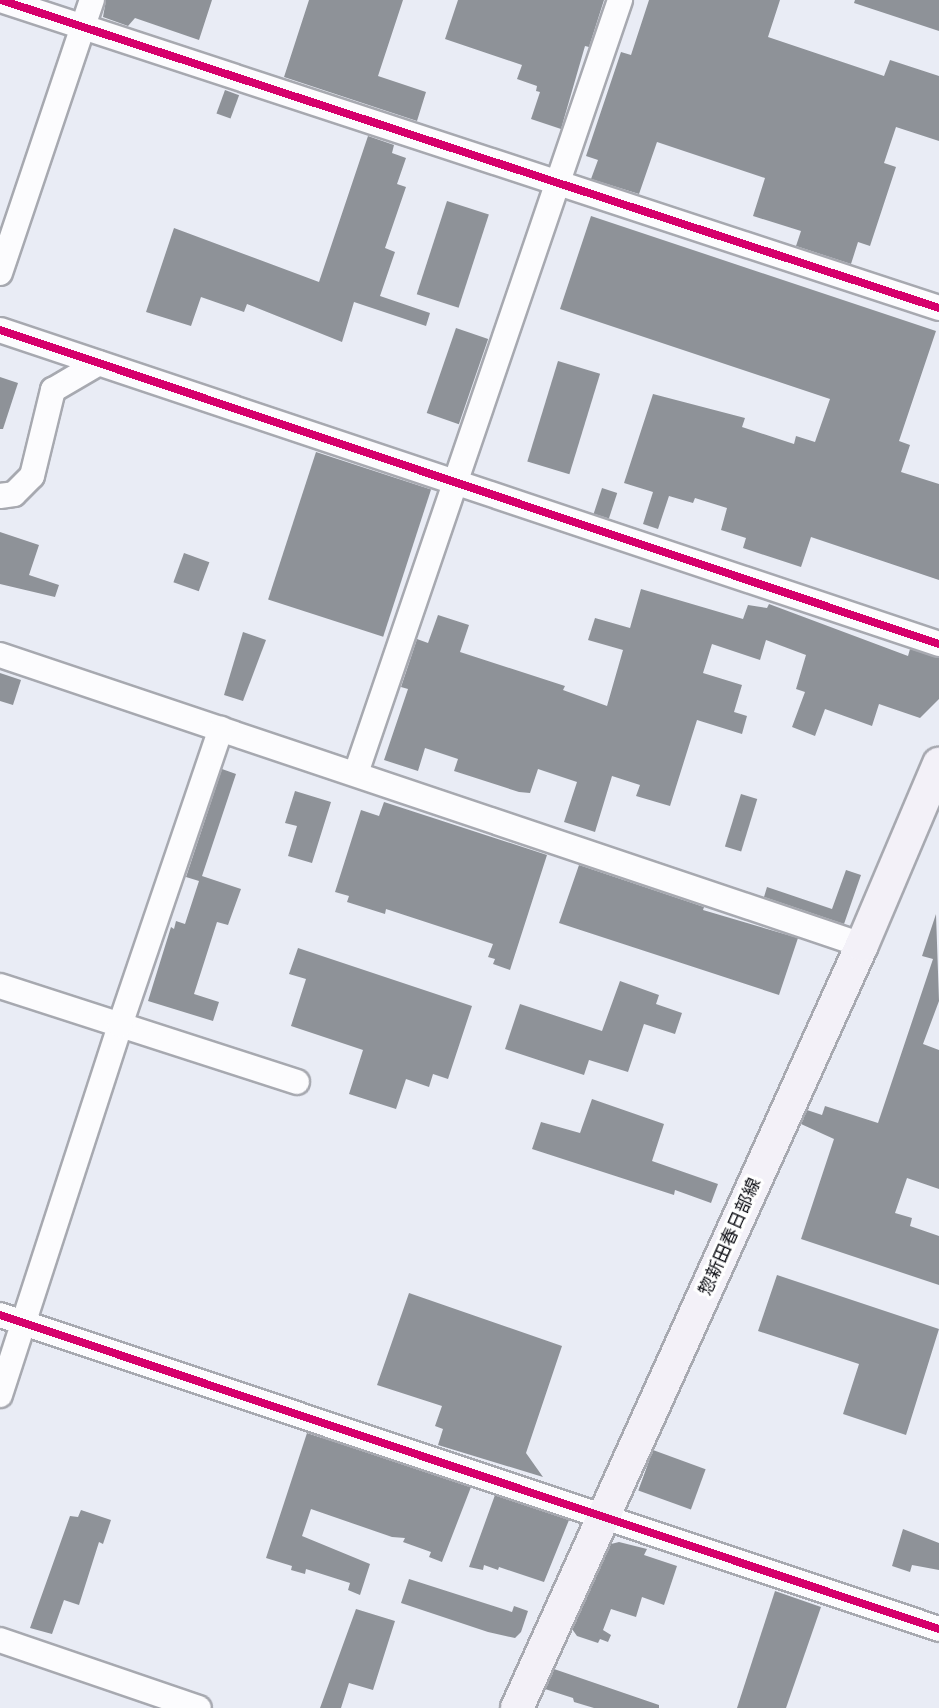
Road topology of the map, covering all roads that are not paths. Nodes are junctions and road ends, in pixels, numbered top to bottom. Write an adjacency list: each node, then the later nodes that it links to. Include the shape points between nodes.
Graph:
1 (1, 0): 4 (street)
2 (92, 0): 4 (street)
3 (620, 0): 5 (street)
4 (83, 27): 5 (street); 6 (street)
5 (559, 185): 7 (street); 10 (street)
6 (0, 273)
7 (939, 308)
8 (0, 330): 9 (street)
9 (99, 363): 10 (street); 11 (street, via 53,390 33,476 14,494)
10 (454, 481): 12 (street); 16 (street)
11 (0, 496)
12 (939, 644)
13 (0, 655): 14 (street)
14 (221, 729): 16 (street); 19 (street)
15 (939, 764): 17 (main road, 惣新田春日部線)
16 (356, 773): 17 (street)
17 (862, 945): 24 (main road, 惣新田春日部線)
18 (0, 986): 19 (street)
19 (120, 1025): 20 (street); 22 (street)
20 (297, 1082)
21 (0, 1315): 22 (street)
22 (25, 1323): 23 (street); 24 (street)
23 (0, 1395)
24 (603, 1516): 25 (street); 28 (main road, 惣新田春日部線)
25 (939, 1629)
26 (0, 1640): 27 (street)
27 (199, 1708)
28 (517, 1708)

